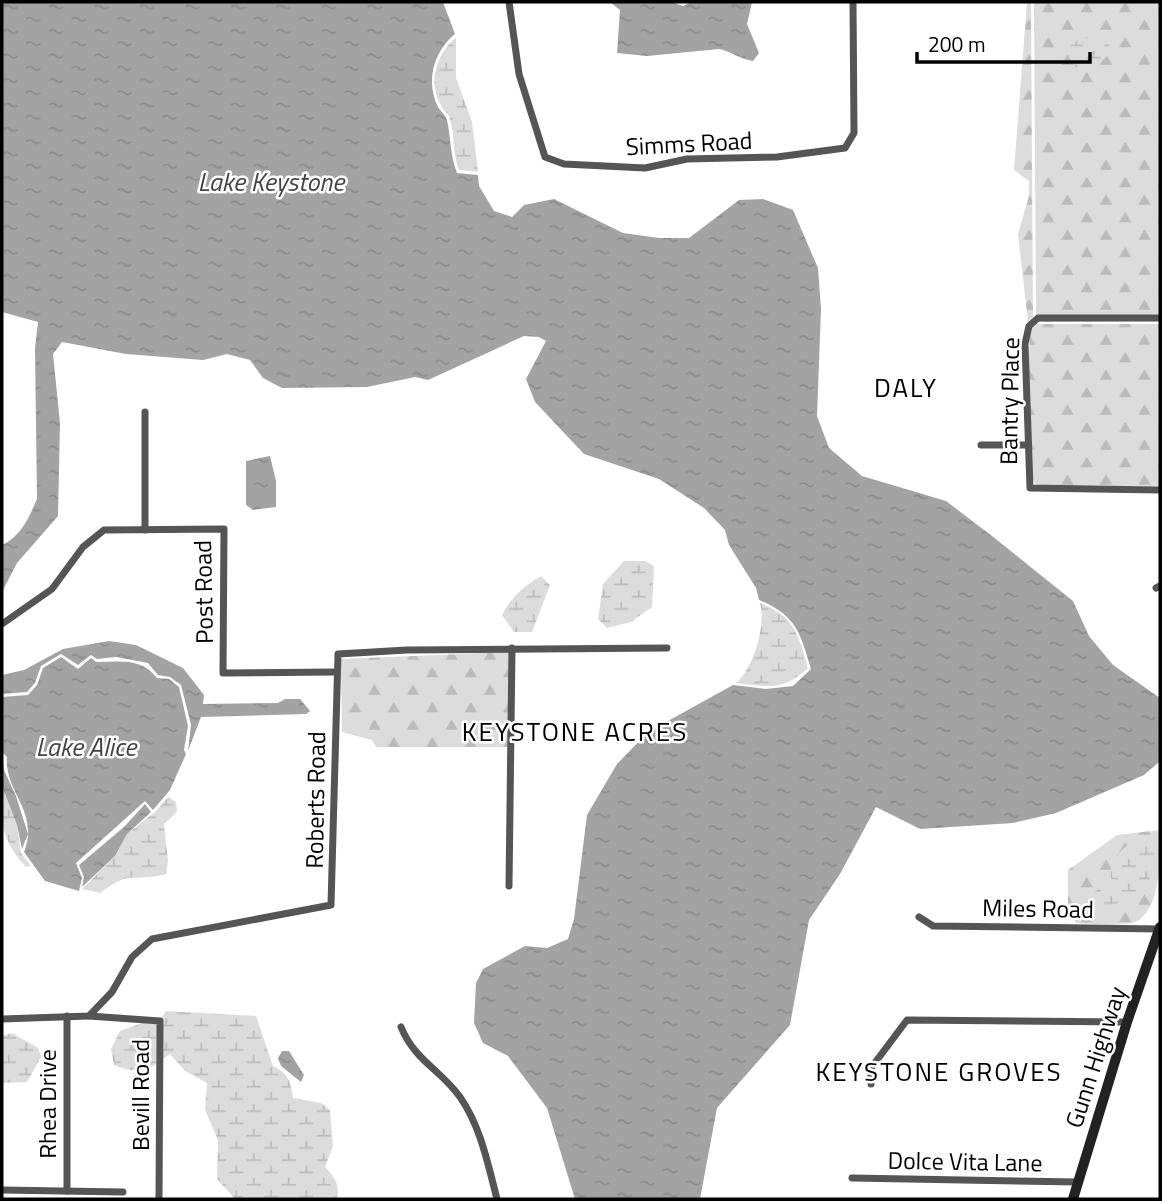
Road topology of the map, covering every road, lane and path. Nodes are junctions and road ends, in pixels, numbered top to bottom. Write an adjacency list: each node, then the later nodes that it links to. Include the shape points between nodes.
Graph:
1 (509, 2): 2 (street, Simms Road, via 519,74 545,157 564,164 645,168 687,159 777,157 845,148 854,133)
2 (853, 2)
3 (1160, 318): 6 (street, Bantry Place, via 1038,318 1029,326)
4 (145, 412): 8 (street)
5 (981, 445): 6 (street)
6 (1028, 445): 7 (street, Bantry Place, via 1030,488)
7 (1160, 491)
8 (145, 530): 9 (street, Post Road, via 104,530 93,537 52,589); 12 (street, Post Road, via 225,530 223,673)
9 (2, 624)
10 (512, 648): 11 (street); 12 (street, via 344,651 336,659); 13 (street)
11 (667, 648)
12 (336, 672): 17 (street, Roberts Road, via 331,905 152,939 132,957 112,992)
13 (509, 886)
14 (919, 917): 15 (street, Miles Road, via 933,926)
15 (1160, 928): 19 (main road, Gunn Highway)
16 (66, 1016): 17 (street); 18 (street); 25 (street, Rhea Drive)
17 (89, 1016): 27 (street, Bevill Road, via 160,1021)
18 (2, 1019)
19 (1127, 1022): 21 (street, via 906,1020 871,1068); 23 (main road, Gunn Highway)
20 (401, 1027): 28 (street, via 409,1046 458,1095 473,1117)
21 (871, 1084)
22 (852, 1178): 23 (street, Dolce Vita Lane)
23 (1077, 1182): 29 (main road, Gunn Highway)
24 (2, 1189): 25 (street, Rhea Drive)
25 (67, 1191): 26 (street, Rhea Drive)
26 (123, 1192)
27 (159, 1199)
28 (497, 1199)
29 (1073, 1199)

